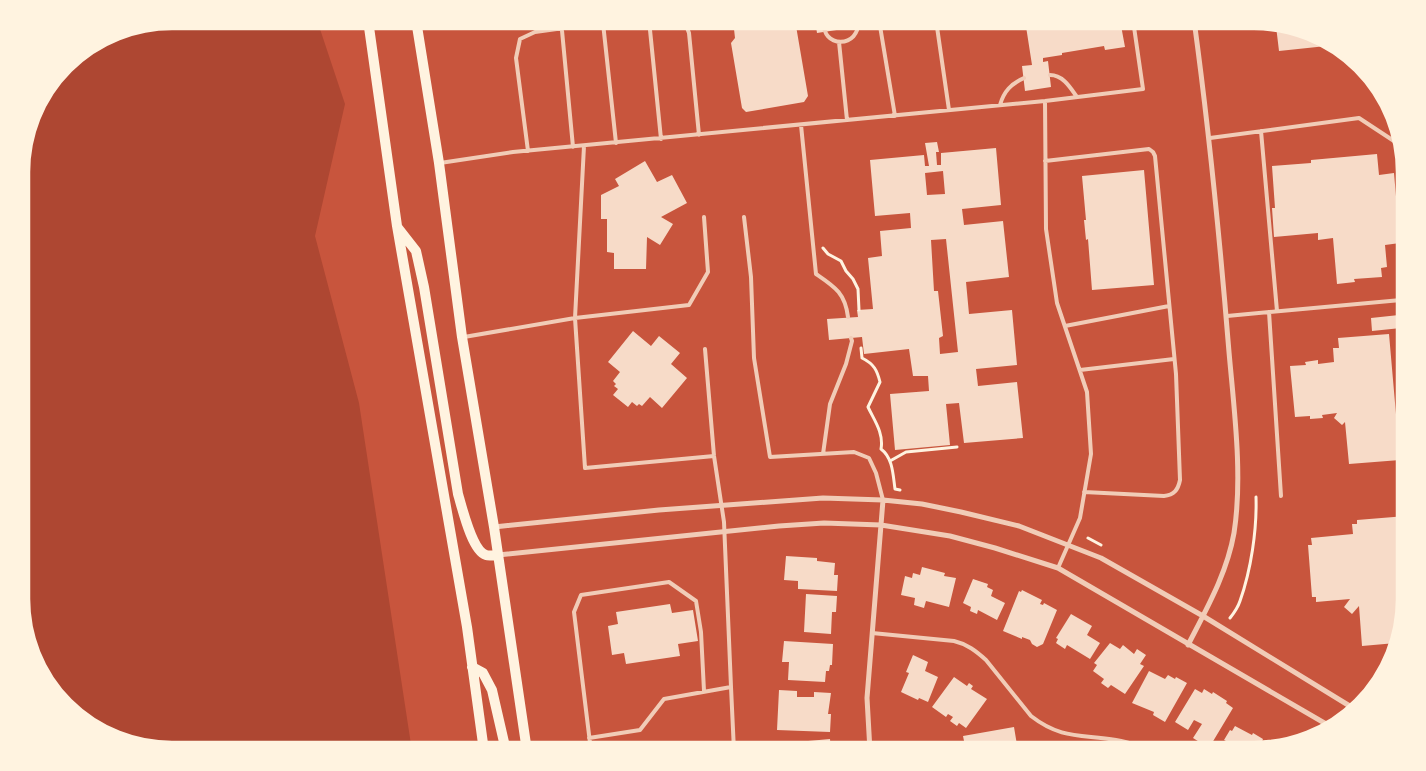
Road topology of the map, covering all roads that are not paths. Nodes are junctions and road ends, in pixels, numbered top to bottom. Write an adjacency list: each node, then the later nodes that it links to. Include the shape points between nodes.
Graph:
1 (369, 29): 36 (main road)
2 (417, 29): 33 (main road)
3 (562, 29): 30 (lane); 31 (lane, via 535,32 520,39 516,58)
4 (604, 29): 28 (lane)
5 (650, 29): 26 (lane)
6 (687, 29): 24 (lane)
7 (824, 29): 13 (lane, via 829,37)
8 (857, 29): 13 (lane, via 849,40)
9 (880, 29): 20 (lane)
10 (937, 29): 19 (lane)
11 (1134, 29): 16 (lane, via 1143,89)
12 (1195, 29): 25 (street)
13 (839, 42): 21 (lane)
14 (1050, 75): 16 (lane, via 1065,81)
15 (1024, 78): 18 (lane, via 1013,83 1003,94)
16 (1077, 97): 17 (lane)
17 (1045, 101): 18 (lane); 32 (lane)
18 (1000, 105): 19 (lane)
19 (949, 110): 20 (lane)
20 (895, 116): 21 (lane)
21 (847, 120): 22 (lane)
22 (801, 125): 24 (lane); 43 (lane, via 816,274 835,288 846,303)
23 (1262, 131): 25 (lane); 27 (lane, via 1359,118); 40 (lane)
24 (699, 135): 26 (lane)
25 (1210, 138): 41 (street)
26 (661, 139): 28 (lane)
27 (1393, 140)
28 (616, 143): 29 (lane)
29 (584, 146): 30 (lane); 42 (lane)
30 (574, 147): 31 (lane)
31 (528, 151): 33 (lane)
32 (1046, 161): 38 (lane, via 1148,149 1153,152); 44 (lane, via 1046,229 1057,304)
33 (439, 163): 45 (main road)
34 (704, 217): 42 (lane, via 708,272 690,304)
35 (744, 217): 50 (lane, via 751,277 754,358 770,457)
36 (397, 226): 60 (main road, via 416,251 465,520 481,552); 65 (main road)
37 (1397, 300): 40 (lane)
38 (1169, 306): 44 (lane); 48 (lane)
39 (1269, 312): 40 (lane); 41 (lane); 53 (lane)
40 (1277, 312)
41 (1226, 316): 62 (street, via 1238,499 1233,535 1220,582)
42 (575, 318): 45 (lane); 51 (lane, via 586,468)
43 (848, 318)
44 (1065, 326): 49 (lane)
45 (462, 337): 57 (main road)
46 (851, 338): 50 (lane, via 846,364 830,404)
47 (705, 349): 51 (lane)
48 (1174, 359): 49 (lane); 52 (lane, via 1179,486 1164,496)
49 (1080, 370): 52 (lane, via 1087,392 1091,454)
50 (822, 454): 54 (lane, via 854,452 869,458)
51 (714, 456): 55 (lane)
52 (1084, 492): 59 (lane, via 1080,518)
53 (1281, 496)
54 (883, 500): 55 (street, via 823,498); 56 (street); 59 (street, via 922,504 1019,526)
55 (723, 506): 57 (street); 58 (lane)
56 (881, 525): 58 (street, via 824,523); 61 (street, via 950,536); 63 (street)
57 (494, 527): 60 (main road)
58 (725, 532): 60 (street); 66 (lane)
59 (1068, 545): 61 (lane); 62 (street, via 1114,564)
60 (498, 555): 73 (main road)
61 (1058, 568): 64 (street)
62 (1203, 616): 64 (street); 68 (street)
63 (872, 633): 76 (street, via 867,698); 77 (lane, via 964,644 986,660 1038,721 1065,734)
64 (1188, 645): 69 (street)
65 (472, 667): 71 (main road); 72 (main road, via 483,672 492,690)
66 (731, 687): 67 (lane); 75 (lane)
67 (704, 692): 70 (lane, via 664,699 640,730); 70 (lane, via 696,601 669,582 581,595 574,612)
68 (1350, 706)
69 (1325, 724)
70 (589, 738): 74 (lane)
71 (483, 742)
72 (504, 742)
73 (526, 742)
74 (590, 742)
75 (734, 742)
76 (869, 742)
77 (1122, 742)

